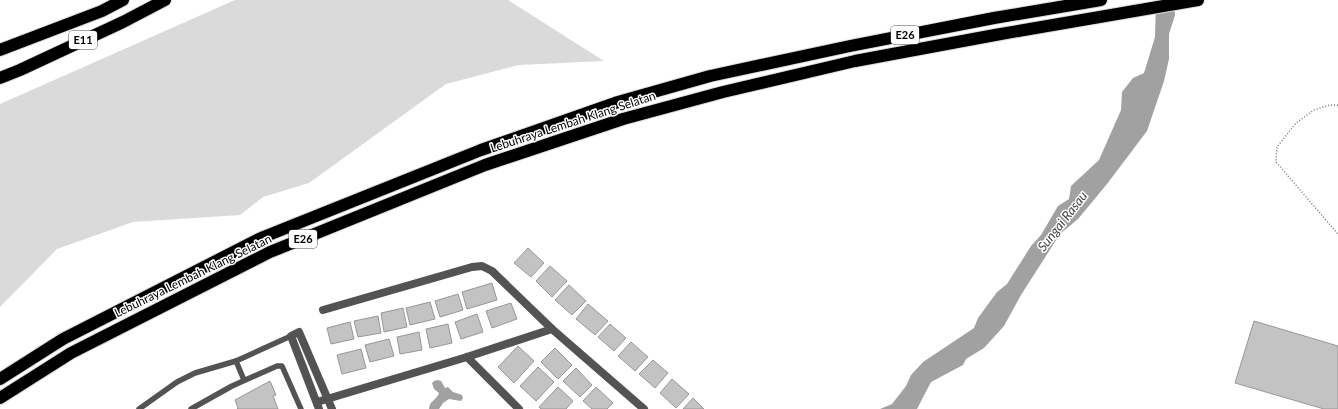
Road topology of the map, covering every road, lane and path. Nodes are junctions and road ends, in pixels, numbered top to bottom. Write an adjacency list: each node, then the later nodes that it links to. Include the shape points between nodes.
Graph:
1 (123, 0): 5 (highway, E11, via 102,11)
2 (165, 0): 6 (highway, E11, via 102,32)
3 (1100, 0): 14 (highway, Lebuhraya Lembah Klang Selatan / E26, via 850,46 710,76 618,102 481,150 261,238 63,339)
4 (1198, 0): 16 (highway, Lebuhraya Lembah Klang Selatan / E26, via 855,61 623,119 485,165 270,252 71,353)
5 (0, 50)
6 (0, 78)
7 (1338, 105): 8 (path, via 1314,110 1296,123 1277,147 1276,162)
8 (1338, 234)
9 (323, 310): 10 (street, via 482,266 492,271)
10 (552, 328): 12 (street); 24 (street)
11 (290, 336): 13 (lane); 17 (street, via 299,332); 18 (street)
12 (467, 357): 17 (street); 23 (street)
13 (236, 361): 15 (lane); 19 (lane, via 195,373 177,382)
14 (0, 379)
15 (244, 380): 20 (lane); 21 (lane, via 282,366)
16 (0, 398)
17 (328, 398): 18 (street); 22 (street)
18 (318, 406)
19 (139, 409)
20 (191, 409)
21 (300, 409)
22 (332, 409)
23 (520, 409)
24 (644, 409)

